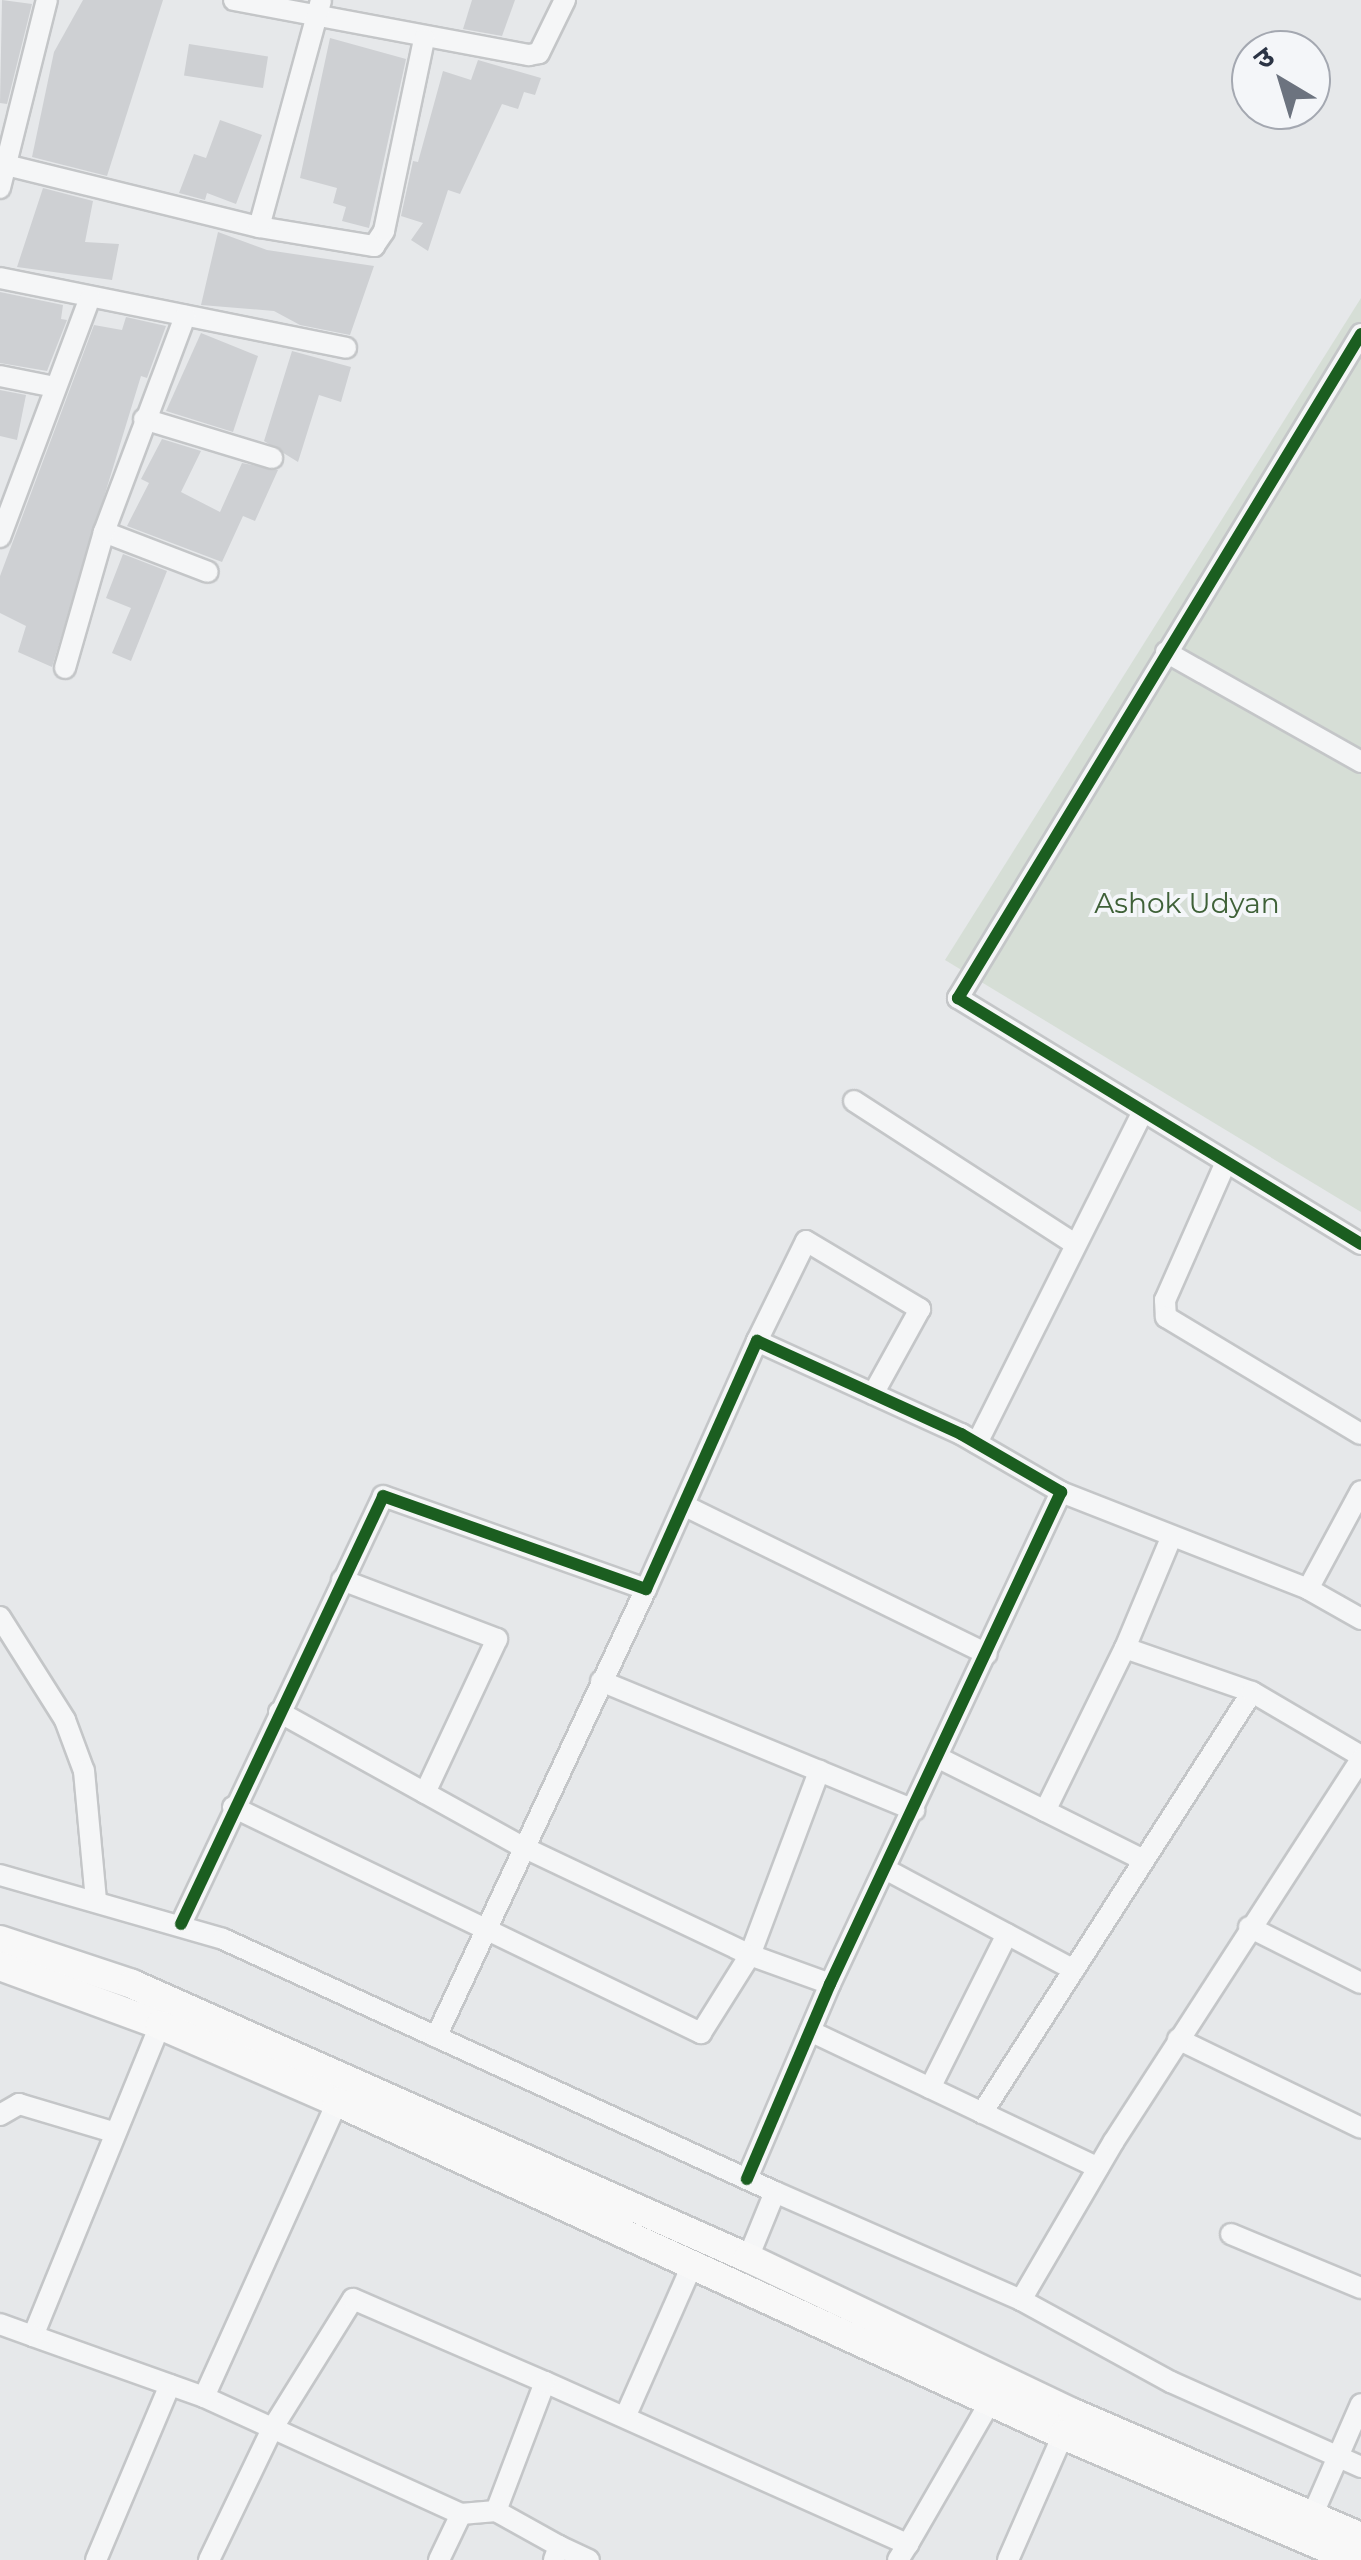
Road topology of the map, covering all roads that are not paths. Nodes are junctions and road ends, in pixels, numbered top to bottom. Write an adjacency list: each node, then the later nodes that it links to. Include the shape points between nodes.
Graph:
1 (48, 0): 6 (street)
2 (565, 0): 5 (street, via 539,53)
3 (242, 1): 4 (street)
4 (318, 9): 5 (street); 8 (street)
5 (424, 38): 8 (street, via 384,231 374,246)
6 (6, 165): 7 (street); 8 (street)
7 (0, 188)
8 (259, 227)
9 (0, 278): 10 (street)
10 (90, 297): 11 (street); 15 (street)
11 (185, 316): 13 (street); 16 (street)
12 (1361, 334): 21 (street)
13 (346, 348)
14 (0, 376): 15 (street)
15 (55, 387): 19 (street)
16 (144, 419): 17 (street); 18 (street)
17 (272, 458)
18 (104, 532): 20 (street); 22 (street)
19 (0, 536)
20 (208, 572)
21 (1166, 652): 23 (street); 25 (street, via 958,998)
22 (65, 668)
23 (1361, 762)
24 (854, 1101): 27 (street)
25 (1143, 1111): 26 (street); 27 (street)
26 (1226, 1162): 28 (street); 31 (street, via 1164,1300 1166,1317)
27 (1075, 1244): 32 (street)
28 (1361, 1244)
29 (757, 1341): 30 (street); 30 (street, via 806,1241 920,1309); 35 (street)
30 (873, 1394): 32 (street)
31 (1361, 1434)
32 (977, 1443): 33 (street)
33 (1061, 1492): 36 (street); 43 (street)
34 (1361, 1492): 39 (street)
35 (685, 1506): 38 (street); 43 (street)
36 (1171, 1538): 39 (street); 42 (street)
37 (342, 1580): 38 (street, via 383,1496); 46 (street); 50 (street, via 497,1639)
38 (646, 1589): 44 (street)
39 (1308, 1589): 41 (street)
40 (0, 1618): 58 (street, via 65,1720 84,1772)
41 (1361, 1619)
42 (1126, 1648): 45 (street); 53 (street)
43 (988, 1654): 47 (street)
44 (601, 1681): 49 (street); 54 (street)
45 (1252, 1692): 48 (street); 55 (street)
46 (279, 1712): 50 (street); 51 (street)
47 (939, 1758): 52 (street); 53 (street)
48 (1361, 1758): 60 (street)
49 (818, 1771): 52 (street); 64 (street)
50 (425, 1793): 54 (street)
51 (232, 1807): 59 (street); 61 (street)
52 (914, 1810): 56 (street)
53 (1046, 1811): 55 (street)
54 (522, 1847): 61 (street); 64 (street)
55 (1144, 1860): 66 (street)
56 (885, 1869): 62 (street); 68 (street)
57 (0, 1875): 58 (street)
58 (96, 1901): 59 (street)
59 (181, 1924): 71 (street)
60 (1249, 1927): 67 (street); 72 (street)
61 (485, 1931): 64 (street, via 701,2033); 71 (street)
62 (1007, 1934): 66 (street); 73 (street)
63 (0, 1940): 83 (main road, via 132,1984)
64 (750, 1955): 68 (street)
65 (0, 1966): 69 (main road)
66 (1074, 1970): 75 (street)
67 (1361, 1983)
68 (830, 1984): 70 (street)
69 (160, 2025): 74 (main road); 78 (street)
70 (810, 2030): 73 (street); 80 (street)
71 (436, 2036): 80 (street)
72 (1178, 2040): 77 (street); 79 (street)
73 (930, 2088): 75 (street)
74 (338, 2102): 84 (main road); 92 (street)
75 (982, 2113): 79 (street)
76 (0, 2115): 78 (street, via 19,2104)
77 (1361, 2128)
78 (113, 2132): 88 (street)
79 (1098, 2168): 86 (street)
80 (747, 2179): 81 (street)
81 (775, 2192): 83 (street); 86 (street)
82 (1231, 2234): 85 (street)
83 (748, 2258): 91 (main road)
84 (693, 2263): 91 (main road); 94 (street)
85 (1361, 2288)
86 (1021, 2300): 97 (street, via 1171,2382)
87 (0, 2324): 88 (street)
88 (34, 2336): 90 (street)
89 (545, 2382): 94 (street); 95 (street, via 353,2299); 99 (street)
90 (170, 2385): 92 (street); 105 (street)
91 (997, 2390): 96 (main road); 101 (main road); 103 (street)
92 (204, 2397): 95 (street)
93 (1361, 2404): 97 (street)
94 (626, 2415): 103 (street)
95 (272, 2429): 100 (street); 106 (street)
96 (1063, 2435): 109 (street); 110 (main road)
97 (1338, 2456): 98 (street); 101 (street)
98 (1361, 2468)
99 (496, 2511): 100 (street); 104 (street)
100 (461, 2514): 107 (street)
101 (1312, 2516): 102 (main road)
102 (1361, 2537)
103 (903, 2552)
104 (556, 2553): 108 (street)
105 (96, 2560)
106 (210, 2560)
107 (438, 2560)
108 (589, 2560)
109 (1008, 2560)
110 (1354, 2560)

